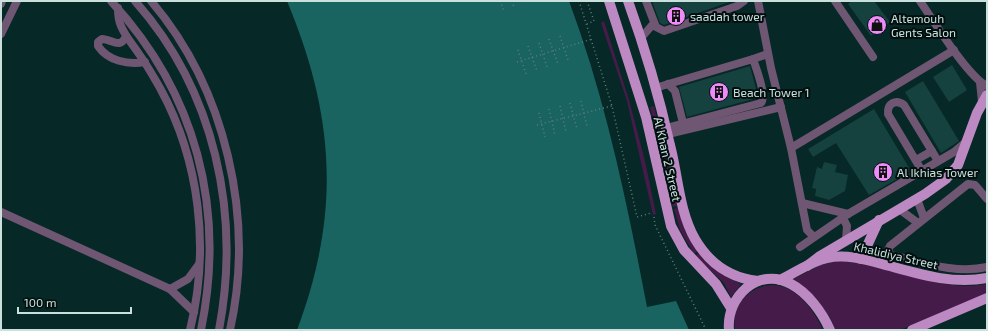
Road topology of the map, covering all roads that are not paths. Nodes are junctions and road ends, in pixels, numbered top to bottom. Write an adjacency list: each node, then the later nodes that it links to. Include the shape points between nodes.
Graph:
1 (2, 1): 13 (street)
2 (17, 1): 16 (street)
3 (111, 1): 14 (street)
4 (135, 1): 30 (street, via 164,38)
5 (151, 1): 24 (street)
6 (609, 1): 65 (main road, Al Khan 2 Street, via 646,117 671,226 686,253 716,284)
7 (628, 1): 18 (main road, Al Khan 2 Street)
8 (645, 1): 15 (street)
9 (744, 1): 15 (street, via 738,6 664,31 658,30)
10 (758, 1): 20 (street)
11 (835, 1): 21 (street)
12 (920, 1): 19 (street)
13 (1, 4)
14 (118, 8): 17 (street, via 120,23); 68 (street, via 150,50 169,82 186,116 198,153 206,190 210,242 207,293)
15 (654, 23): 18 (street)
16 (1, 34)
17 (126, 36): 23 (street); 23 (street, via 119,44 102,39 98,46 119,61)
18 (641, 38): 29 (main road, Al Khan 2 Street)
19 (954, 50): 28 (street); 36 (street)
20 (768, 54): 22 (street); 25 (street)
21 (873, 57)
22 (753, 59): 26 (street); 27 (street)
23 (145, 62): 57 (street, via 168,105 190,166 198,214)
24 (194, 66): 30 (street); 41 (street, via 216,119)
25 (771, 68): 26 (street); 32 (street)
26 (757, 71): 33 (street, via 764,97 761,103)
27 (668, 84): 29 (street); 33 (street, via 675,91)
28 (984, 84): 31 (street)
29 (655, 88): 34 (main road, Al Khan 2 Street)
30 (193, 89): 38 (street)
31 (985, 99): 35 (main road)
32 (781, 107): 34 (street); 36 (street)
33 (683, 123): 34 (street)
34 (667, 131): 62 (main road, Al Khan 2 Street, via 685,215 695,240 720,268 741,278)
35 (967, 140): 40 (street); 43 (main road, via 958,165 952,173)
36 (791, 148): 45 (street)
37 (932, 151): 39 (street); 39 (street, via 904,105 892,103 888,108 888,114); 40 (street)
38 (216, 156): 41 (street); 69 (street, via 224,194 228,238 226,286)
39 (916, 160): 42 (street)
40 (938, 161): 42 (street)
41 (231, 170): 70 (street, via 238,214 239,249)
42 (922, 171): 48 (street)
43 (917, 199): 46 (main road); 50 (street)
44 (987, 200): 50 (street, via 971,183)
45 (802, 203): 48 (street); 53 (street, via 808,230)
46 (899, 209): 49 (main road); 50 (street)
47 (1, 212): 63 (street)
48 (845, 216): 51 (street); 53 (street)
49 (879, 220): 52 (main road); 56 (main road)
50 (921, 221): 59 (street, via 890,246 890,255 963,270)
51 (847, 226): 52 (street); 54 (street)
52 (860, 232): 54 (main road)
53 (814, 237): 55 (street)
54 (846, 240): 58 (main road)
55 (800, 247)
56 (861, 259): 58 (main road, Khalidiya Street, via 829,257); 60 (main road, Khalidiya Street, via 950,280 970,281)
57 (200, 263): 63 (street, via 188,279); 66 (street)
58 (807, 266): 61 (main road, Khalidiya Street)
59 (987, 267)
60 (987, 278)
61 (780, 280): 62 (main road); 72 (main road, via 790,283 806,295 819,310)
62 (758, 281): 65 (main road, via 739,293)
63 (170, 289): 66 (street)
64 (987, 298): 73 (main road)
65 (731, 308): 71 (main road)
66 (194, 312): 67 (street)
67 (190, 330)
68 (201, 330)
69 (219, 330)
70 (230, 330)
71 (729, 330)
72 (830, 330)
73 (912, 330)

